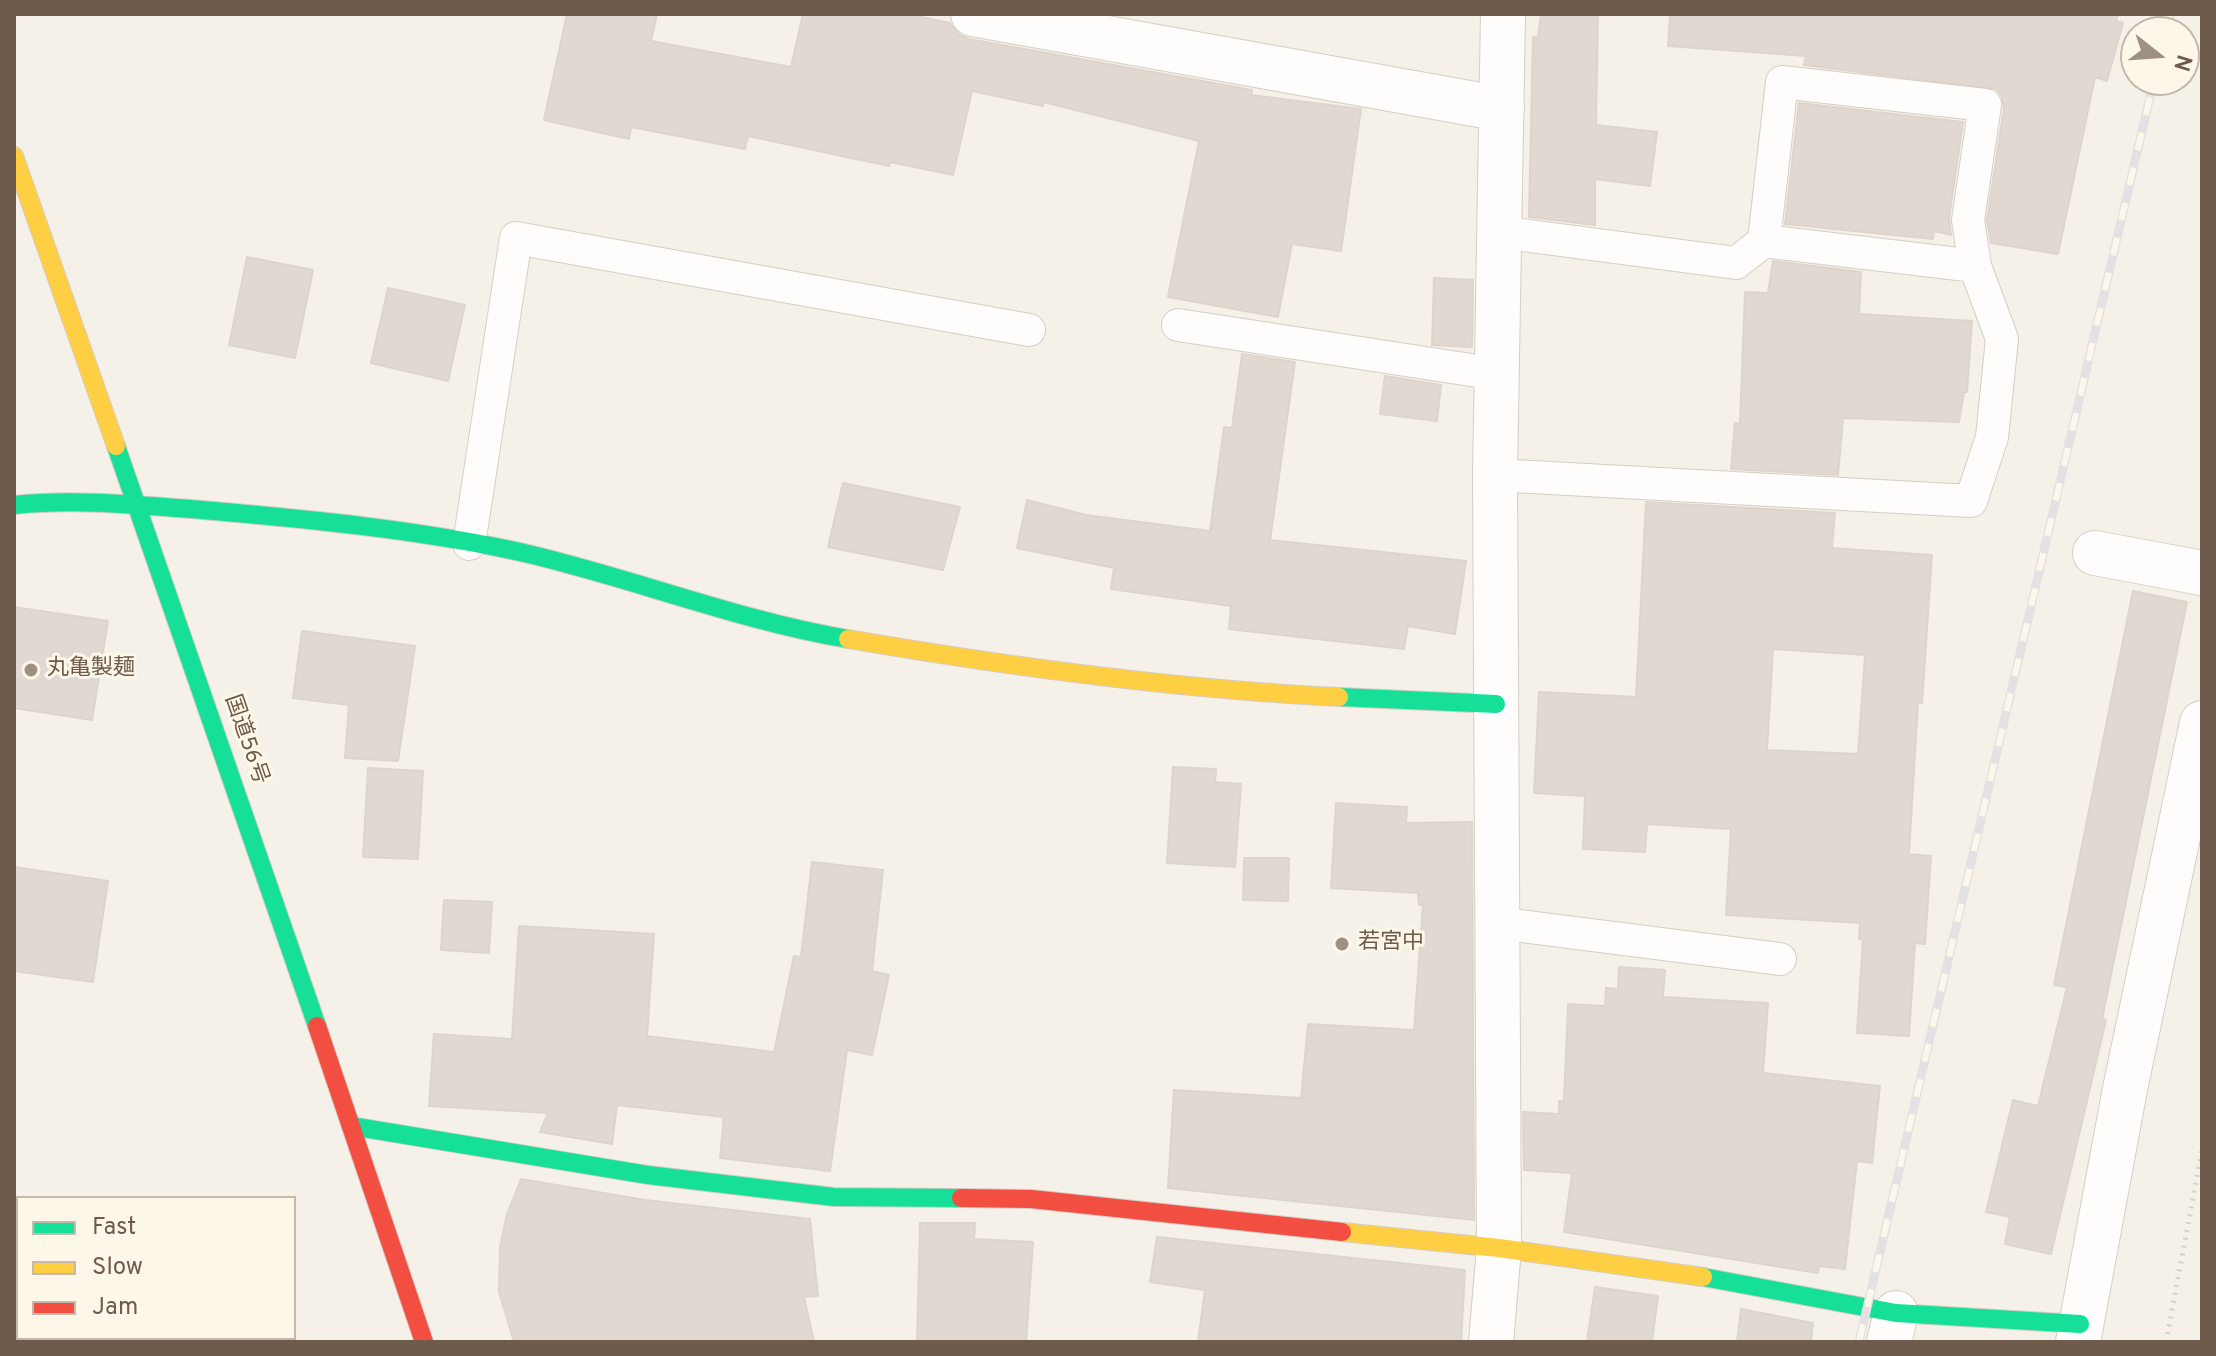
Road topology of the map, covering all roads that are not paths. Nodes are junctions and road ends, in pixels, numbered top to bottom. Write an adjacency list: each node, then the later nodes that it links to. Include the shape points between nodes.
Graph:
1 (973, 14): 3 (street)
2 (1503, 14): 3 (street)
3 (1502, 109): 5 (street)
4 (14, 156): 13 (main road, 国道56号)
5 (1499, 232): 6 (lane, via 1736,263); 10 (street)
6 (1764, 241): 7 (lane); 7 (lane, via 1782,82 1985,105 1968,220)
7 (1975, 266): 11 (lane, via 2002,339 1992,437 1971,501)
8 (1178, 325): 10 (lane)
9 (1029, 330): 14 (lane, via 516,238)
10 (1497, 374): 11 (street)
11 (1495, 475): 17 (street)
12 (14, 505): 13 (main road)
13 (137, 505): 14 (main road, via 338,522); 21 (main road, 国道56号)
14 (469, 544): 17 (main road, via 520,552 793,630 1022,669 1235,692)
15 (2095, 553): 16 (street)
16 (2202, 573)
17 (1496, 704): 19 (street)
18 (2202, 723): 24 (street)
19 (1497, 923): 20 (lane); 22 (street)
20 (1780, 959)
21 (351, 1126): 22 (main road, via 648,1175 834,1197 1031,1199); 25 (main road, 国道56号)
22 (1499, 1248): 23 (main road, via 1734,1282); 26 (street)
23 (1893, 1328): 24 (main road)
24 (2079, 1333)
25 (424, 1342)
26 (1491, 1342)

